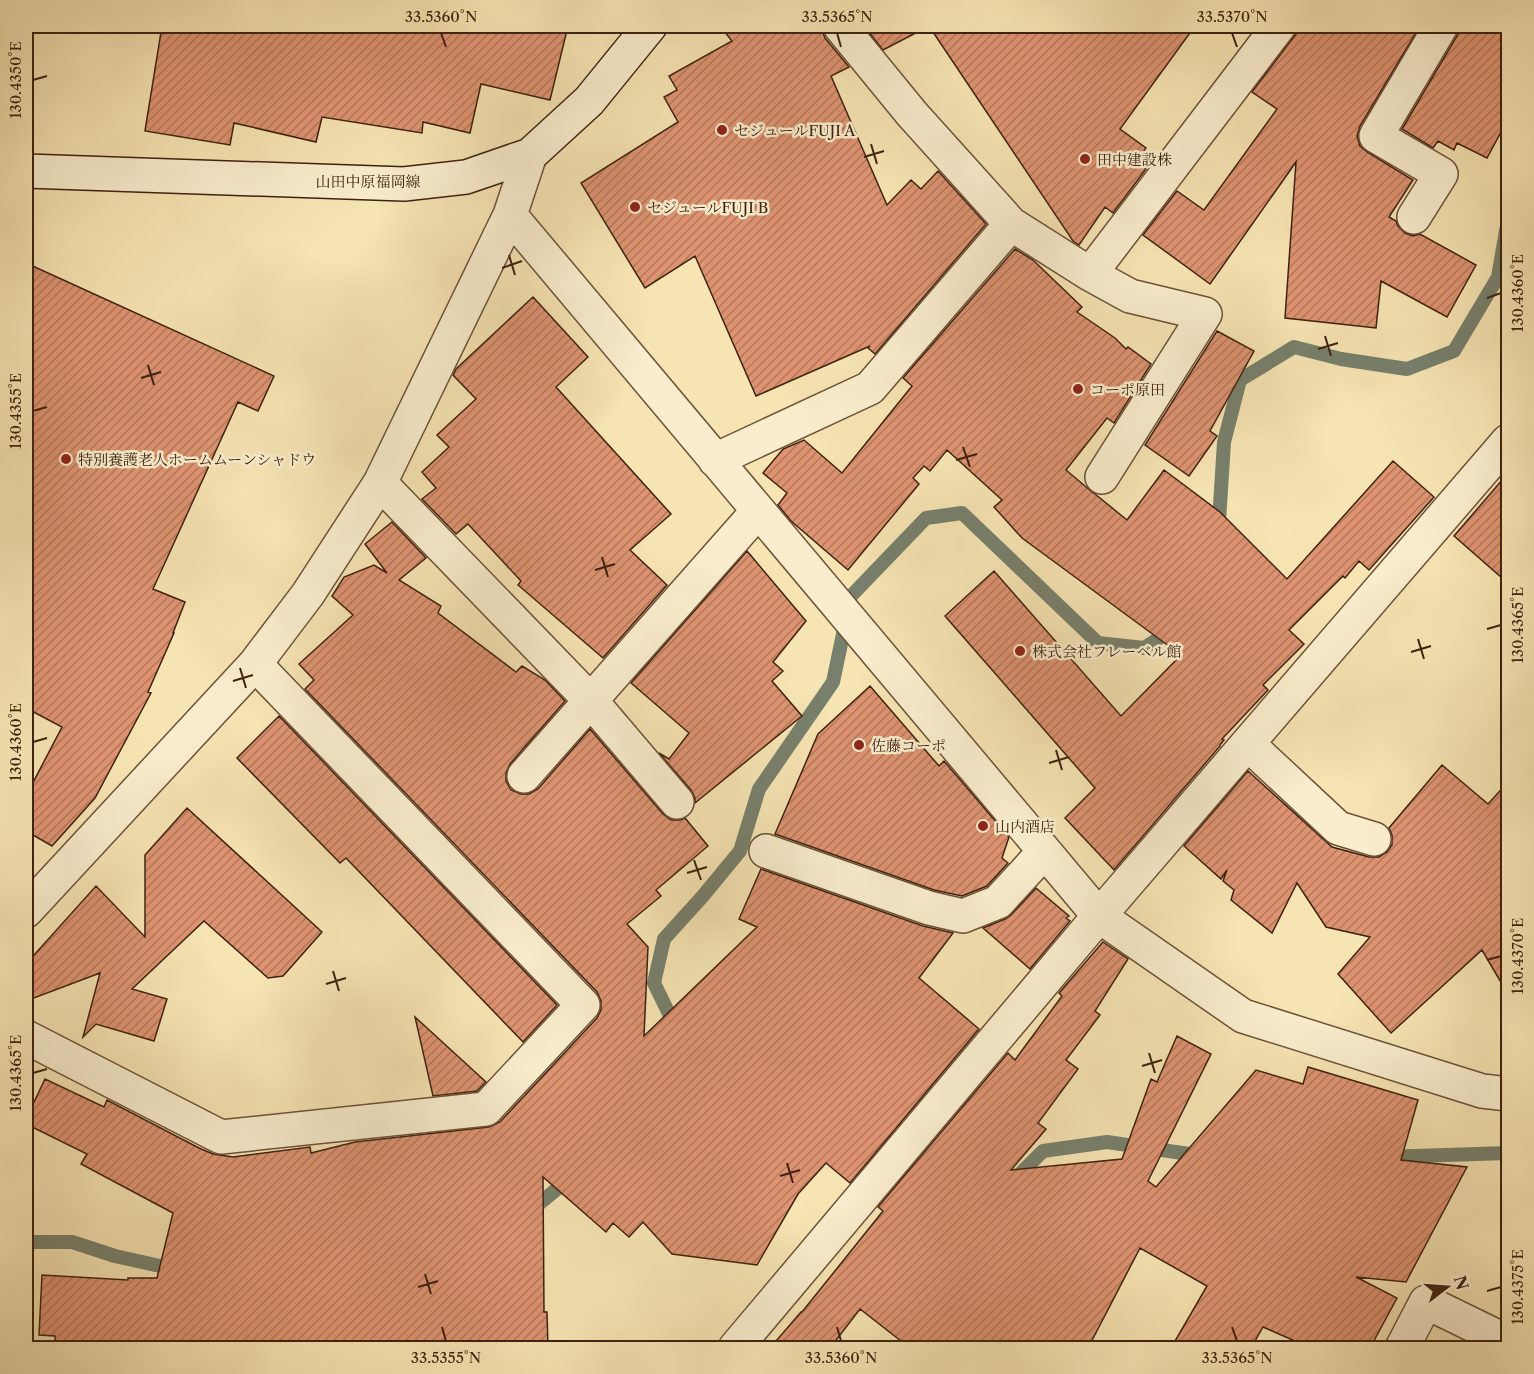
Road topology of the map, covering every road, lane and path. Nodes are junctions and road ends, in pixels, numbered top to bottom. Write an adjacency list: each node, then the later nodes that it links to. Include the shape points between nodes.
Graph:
1 (650, 26): 5 (street, 山田中原福岡線, via 590,100)
2 (840, 26): 9 (street, via 912,114)
3 (1279, 26): 10 (street)
4 (1441, 26): 8 (street, via 1376,136 1441,174)
5 (530, 155): 6 (street, 山田中原福岡線, via 466,177 404,184); 7 (street)
6 (26, 171)
7 (510, 215): 12 (street); 14 (street)
8 (1414, 217)
9 (1011, 224): 10 (street); 12 (street, via 870,388)
10 (1090, 274): 13 (street, via 1130,296 1205,314)
11 (1509, 441): 18 (street)
12 (715, 460): 15 (street)
13 (1102, 477)
14 (380, 483): 16 (street, via 308,594); 17 (street)
15 (759, 511): 17 (street); 23 (street)
16 (255, 664): 24 (street); 26 (street, via 583,1005 486,1109 221,1137)
17 (591, 701): 19 (street); 20 (street)
18 (1248, 744): 21 (street, via 1338,828); 25 (street)
19 (524, 776)
20 (677, 802)
21 (1374, 839)
22 (766, 851): 23 (street, via 929,908 963,916 998,902)
23 (1044, 852): 25 (street)
24 (28, 905)
25 (1099, 916): 27 (street, via 1243,1016 1482,1091); 29 (street)
26 (26, 1037)
27 (1509, 1094)
28 (1509, 1342): 30 (street, via 1426,1302)
29 (735, 1348)
30 (1402, 1348)

